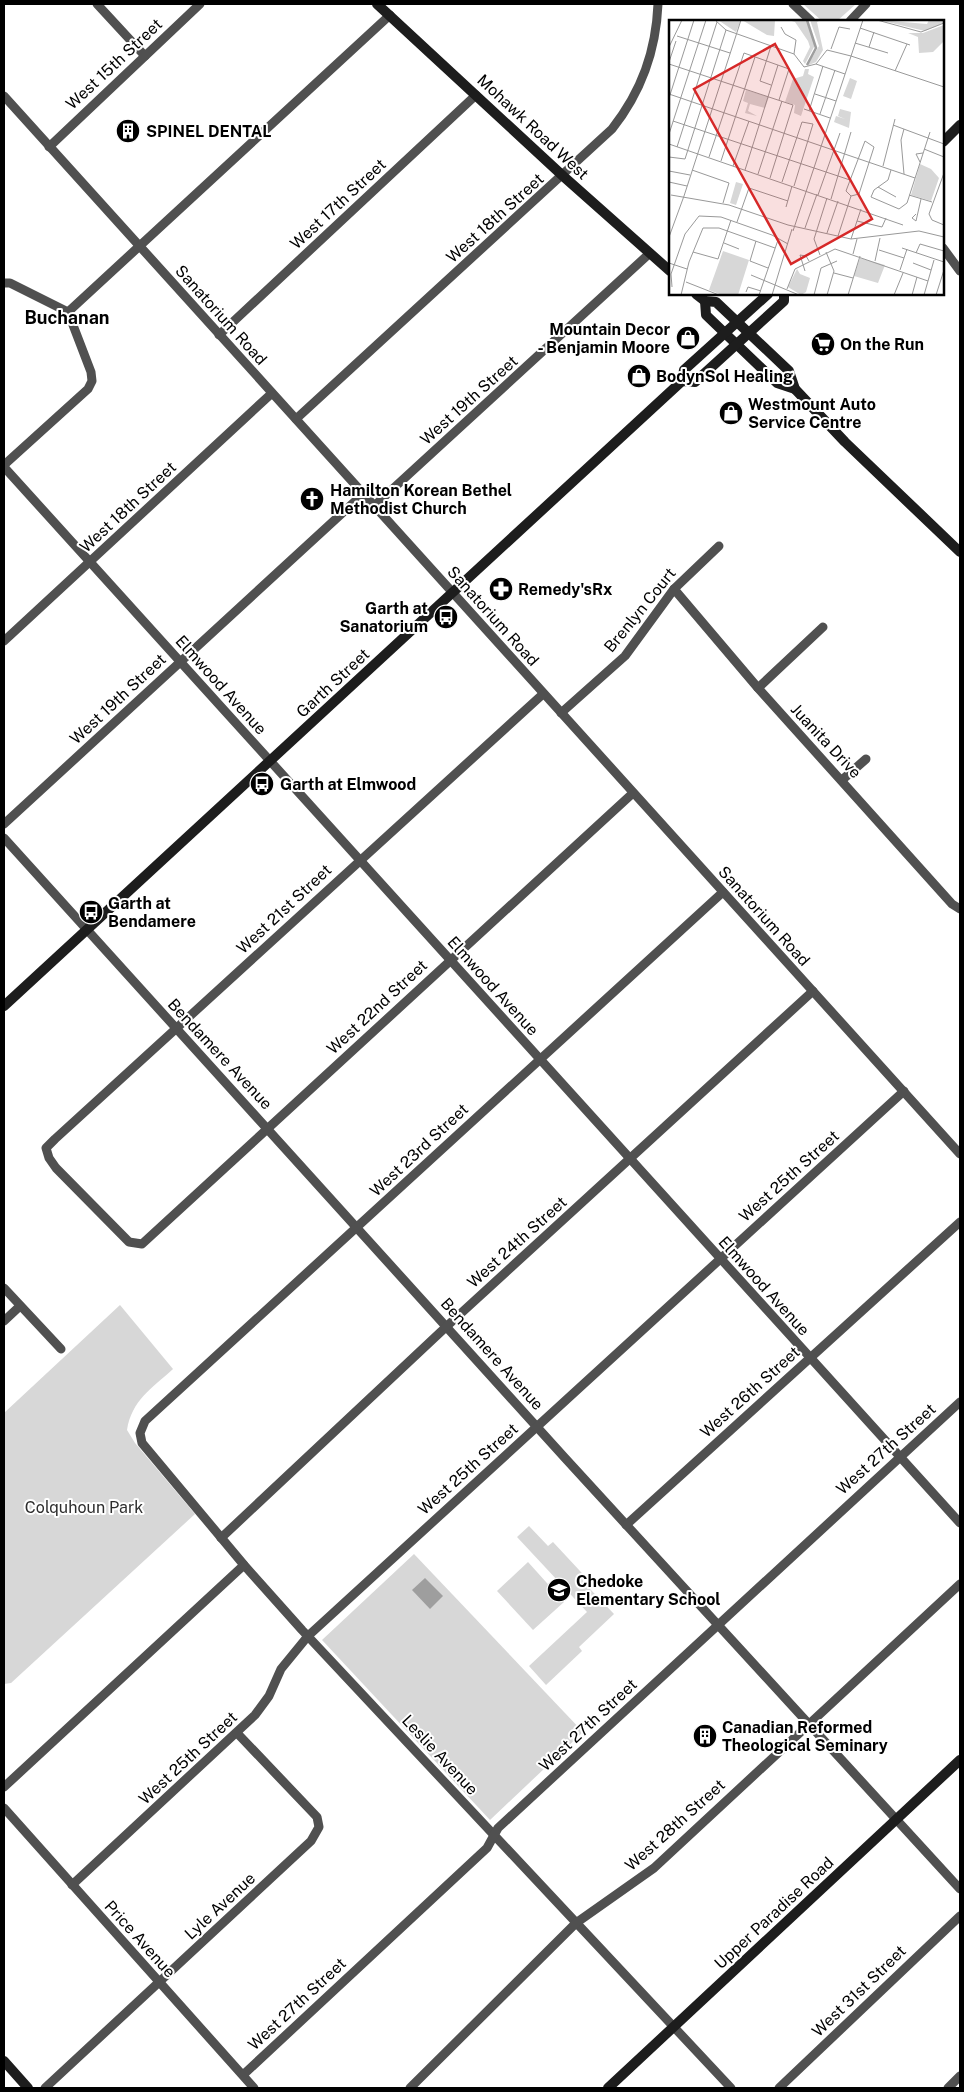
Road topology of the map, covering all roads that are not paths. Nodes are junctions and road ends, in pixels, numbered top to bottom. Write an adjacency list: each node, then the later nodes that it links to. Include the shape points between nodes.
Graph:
1 (97, 4): 10 (street)
2 (200, 4): 10 (street, West 15th Street)
3 (377, 4): 7 (main road, Mohawk Road West)
4 (658, 4): 16 (street, West 18th Street, via 653,52 628,109)
5 (793, 4): 8 (street)
6 (866, 4): 9 (street)
7 (390, 15): 11 (main road, Mohawk Road West); 17 (street)
8 (810, 20)
9 (851, 20)
10 (145, 56): 15 (street, West 15th Street)
11 (476, 95): 16 (main road, Mohawk Road West); 31 (street, West 17th Street)
12 (4, 96): 15 (street, Sanatorium Road)
13 (960, 125): 14 (main road)
14 (944, 141)
15 (49, 147): 17 (street, Sanatorium Road)
16 (563, 176): 19 (main road, Mohawk Road West); 36 (street, West 18th Street)
17 (139, 247): 27 (street); 31 (street, Sanatorium Road)
18 (944, 249): 21 (street)
19 (650, 253): 20 (main road, Mohawk Road West); 39 (street, West 19th Street)
20 (669, 270)
21 (960, 271)
22 (4, 283): 27 (street, via 10,282)
23 (697, 295): 26 (main road)
24 (767, 295): 28 (main road, Garth Street)
25 (784, 295): 29 (main road, Garth Street, via 784,301)
26 (705, 301): 28 (main road, via 716,302); 30 (main road, via 706,315)
27 (68, 312): 37 (street, via 92,381 88,389)
28 (738, 322): 29 (main road); 30 (main road, Garth Street)
29 (749, 333): 32 (main road, Garth Street); 34 (main road, via 789,371)
30 (725, 334): 32 (main road); 33 (main road, Garth Street, via 684,370)
31 (219, 335): 35 (street, Sanatorium Road)
32 (736, 344): 33 (main road, Garth Street, via 695,382); 34 (main road, via 777,383)
33 (682, 381): 44 (main road, Garth Street)
34 (795, 389): 41 (main road, via 845,442)
35 (271, 394): 36 (street, Sanatorium Road); 42 (street, West 18th Street)
36 (296, 419): 38 (street, Sanatorium Road)
37 (4, 466): 42 (street, Elmwood Avenue)
38 (363, 494): 39 (street, Sanatorium Road); 47 (street, West 19th Street)
39 (374, 507): 44 (street, Sanatorium Road)
40 (719, 546): 43 (street, Brenlyn Court)
41 (960, 552)
42 (89, 563): 46 (street, West 18th Street); 47 (street, Elmwood Avenue)
43 (674, 589): 48 (street, Juanita Drive); 50 (street, Brenlyn Court, via 624,656)
44 (453, 594): 49 (street, Sanatorium Road); 52 (main road, Garth Street)
45 (823, 627): 48 (street)
46 (4, 641)
47 (180, 662): 52 (street, Elmwood Avenue); 55 (street, West 19th Street)
48 (758, 688): 53 (street, Juanita Drive)
49 (543, 694): 50 (street, Sanatorium Road); 57 (street, West 21st Street)
50 (561, 713): 54 (street, Sanatorium Road)
51 (866, 759): 53 (street)
52 (270, 763): 57 (street, Elmwood Avenue); 60 (main road, Garth Street)
53 (842, 780): 59 (street, Juanita Drive, via 952,904)
54 (633, 793): 58 (street, Sanatorium Road); 61 (street, West 22nd Street)
55 (4, 824)
56 (4, 838): 60 (street, Bendamere Avenue)
57 (358, 861): 61 (street, Elmwood Avenue); 64 (street, West 21st Street)
58 (723, 892): 62 (street, Sanatorium Road); 65 (street, West 23rd Street)
59 (960, 909)
60 (86, 930): 63 (main road, Garth Street); 64 (street, Bendamere Avenue)
61 (450, 961): 65 (street, Elmwood Avenue); 67 (street, West 22nd Street)
62 (813, 991): 66 (street, Sanatorium Road); 69 (street, West 24th Street)
63 (4, 1006)
64 (176, 1029): 67 (street, Bendamere Avenue); 72 (street, West 21st Street, via 46,1148 56,1168 129,1242)
65 (540, 1059): 69 (street, Elmwood Avenue); 71 (street, West 23rd Street)
66 (904, 1091): 68 (street, Sanatorium Road); 73 (street, West 25th Street)
67 (268, 1128): 71 (street, Bendamere Avenue); 72 (street, West 22nd Street)
68 (960, 1154)
69 (631, 1159): 73 (street, Elmwood Avenue); 77 (street, West 24th Street)
70 (960, 1222): 79 (street, West 26th Street)
71 (357, 1227): 77 (street, Bendamere Avenue); 82 (street, West 23rd Street, via 145,1421)
72 (142, 1244)
73 (719, 1260): 79 (street, Elmwood Avenue); 81 (street, West 25th Street)
74 (4, 1288): 75 (street)
75 (20, 1306): 76 (street); 78 (street)
76 (4, 1321)
77 (447, 1326): 81 (street, Bendamere Avenue); 86 (street, West 24th Street)
78 (61, 1349)
79 (810, 1358): 83 (street, Elmwood Avenue); 85 (street, West 26th Street)
80 (960, 1402): 83 (street, West 27th Street)
81 (538, 1427): 85 (street, Bendamere Avenue); 90 (street, West 25th Street)
82 (140, 1433): 86 (street, Leslie Avenue, via 142,1443)
83 (900, 1456): 84 (street, Elmwood Avenue); 89 (street, West 27th Street)
84 (960, 1524)
85 (626, 1525): 89 (street, Bendamere Avenue)
86 (221, 1538): 87 (street, Leslie Avenue)
87 (244, 1566): 90 (street, Leslie Avenue); 94 (street)
88 (960, 1584): 91 (street, West 28th Street)
89 (718, 1624): 91 (street, Bendamere Avenue); 97 (street, West 27th Street)
90 (308, 1636): 92 (street, West 25th Street, via 281,1669 269,1696); 97 (street, Leslie Avenue)
91 (809, 1725): 96 (street, Bendamere Avenue); 101 (street, West 28th Street, via 654,1868)
92 (238, 1733): 98 (street, West 25th Street); 102 (street, Lyle Avenue, via 317,1817 319,1827 311,1841)
93 (960, 1760): 96 (main road, Upper Paradise Road)
94 (4, 1788)
95 (4, 1808): 98 (street, Price Avenue)
96 (896, 1821): 99 (street, Bendamere Avenue); 103 (main road, Upper Paradise Road)
97 (494, 1835): 101 (street, Leslie Avenue); 105 (street, West 27th Street, via 487,1848)
98 (72, 1885): 102 (street, Price Avenue)
99 (960, 1889)
100 (960, 1916): 113 (street, West 31st Street)
101 (576, 1923): 103 (street, Leslie Avenue); 110 (street, West 28th Street)
102 (159, 1983): 105 (street, Price Avenue); 108 (street, Lyle Avenue)
103 (673, 2028): 111 (main road, Upper Paradise Road); 112 (street, Leslie Avenue)
104 (4, 2061): 107 (main road)
105 (243, 2075): 109 (street, Price Avenue)
106 (960, 2076): 114 (street)
107 (28, 2088)
108 (45, 2088)
109 (254, 2088)
110 (410, 2088)
111 (608, 2088)
112 (731, 2088)
113 (779, 2088)
114 (948, 2088)

